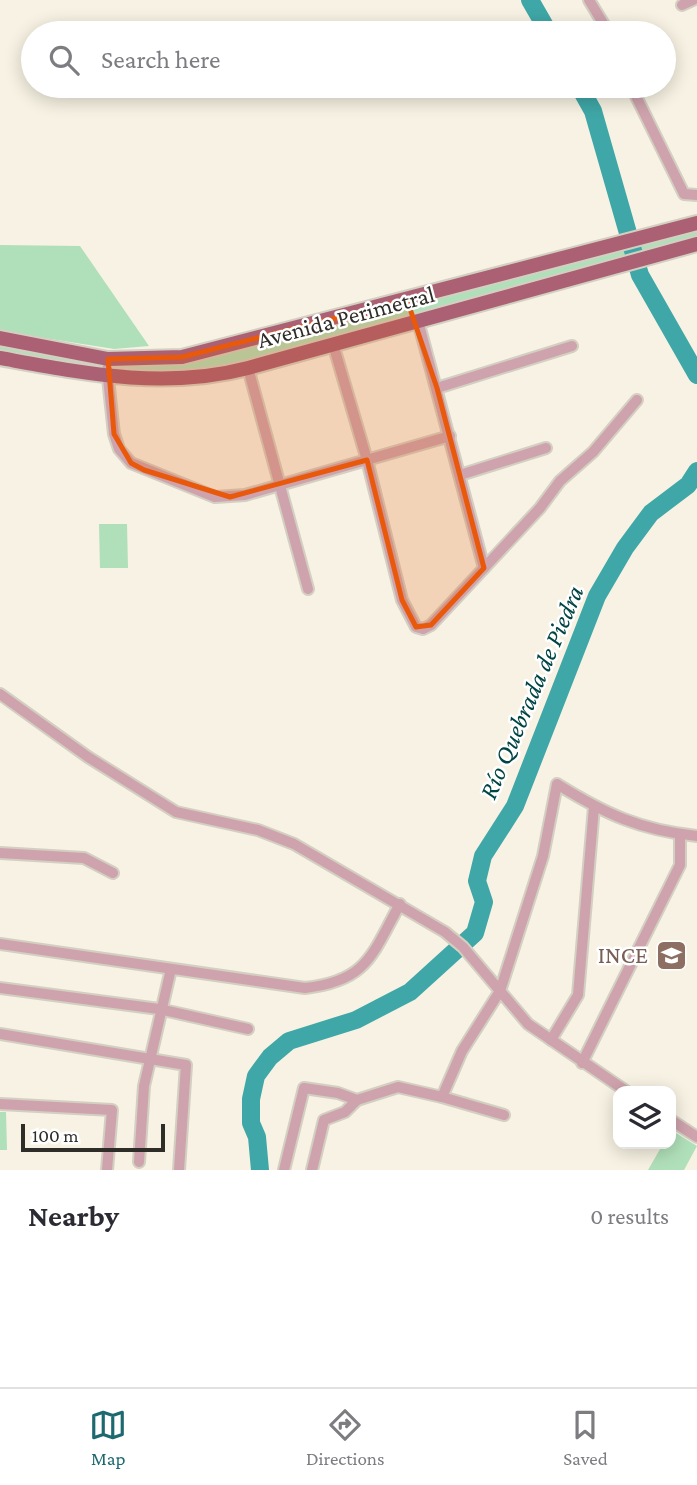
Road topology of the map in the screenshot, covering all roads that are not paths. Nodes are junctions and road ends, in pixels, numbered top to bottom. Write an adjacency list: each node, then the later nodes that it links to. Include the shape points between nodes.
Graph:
1 (589, 0): 2 (street)
2 (602, 21)
3 (637, 98): 4 (street, via 684,194)
4 (697, 195)
5 (697, 223): 7 (main road, Avenida Perimetral)
6 (697, 244): 8 (main road, Avenida Perimetral)
7 (407, 300): 8 (main road); 13 (main road, Avenida Perimetral, via 182,356)
8 (416, 321): 10 (main road, Avenida Perimetral); 16 (street)
9 (0, 338): 13 (main road, Avenida Perimetral)
10 (333, 344): 14 (main road, Avenida Perimetral); 20 (street)
11 (572, 346): 16 (street)
12 (0, 358): 15 (main road, Avenida Perimetral)
13 (108, 359): 15 (street)
14 (248, 368): 15 (main road, Avenida Perimetral, via 162,380); 22 (street)
15 (106, 377): 22 (street, via 114,433 131,463 215,497)
16 (437, 388): 18 (street)
17 (637, 400): 23 (street)
18 (450, 436): 20 (street); 21 (street)
19 (547, 448): 21 (street)
20 (367, 460): 22 (street); 23 (street, via 402,600 416,627 431,625)
21 (460, 475): 23 (street)
22 (280, 485): 24 (street)
23 (484, 568)
24 (308, 589)
25 (0, 694): 31 (street, via 176,812 258,830 294,844)
26 (594, 807): 27 (street, via 657,832); 35 (street, via 557,784 543,856); 39 (street, via 578,995)
27 (680, 834): 28 (street); 41 (street, via 680,865)
28 (697, 836)
29 (0, 853): 30 (street, via 84,858)
30 (113, 873)
31 (400, 904): 33 (street, via 360,970 345,980 305,988); 35 (street, via 463,947)
32 (0, 944): 33 (street)
33 (171, 969): 36 (street)
34 (0, 988): 36 (street)
35 (500, 991): 39 (street, via 528,1024); 43 (street, via 462,1051)
36 (162, 1009): 37 (street); 40 (street)
37 (248, 1029)
38 (0, 1034): 40 (street)
39 (551, 1040): 41 (street)
40 (150, 1059): 49 (street); 51 (street, via 186,1065)
41 (582, 1063): 42 (street)
42 (618, 1086)
43 (442, 1097): 44 (street, via 398,1087); 46 (street)
44 (357, 1100): 52 (street, via 304,1088); 53 (street, via 345,1112 324,1120)
45 (0, 1104): 50 (street, via 112,1110)
46 (504, 1115)
47 (676, 1123): 48 (street)
48 (697, 1137)
49 (139, 1163)
50 (107, 1170)
51 (179, 1170)
52 (284, 1170)
53 (312, 1170)

